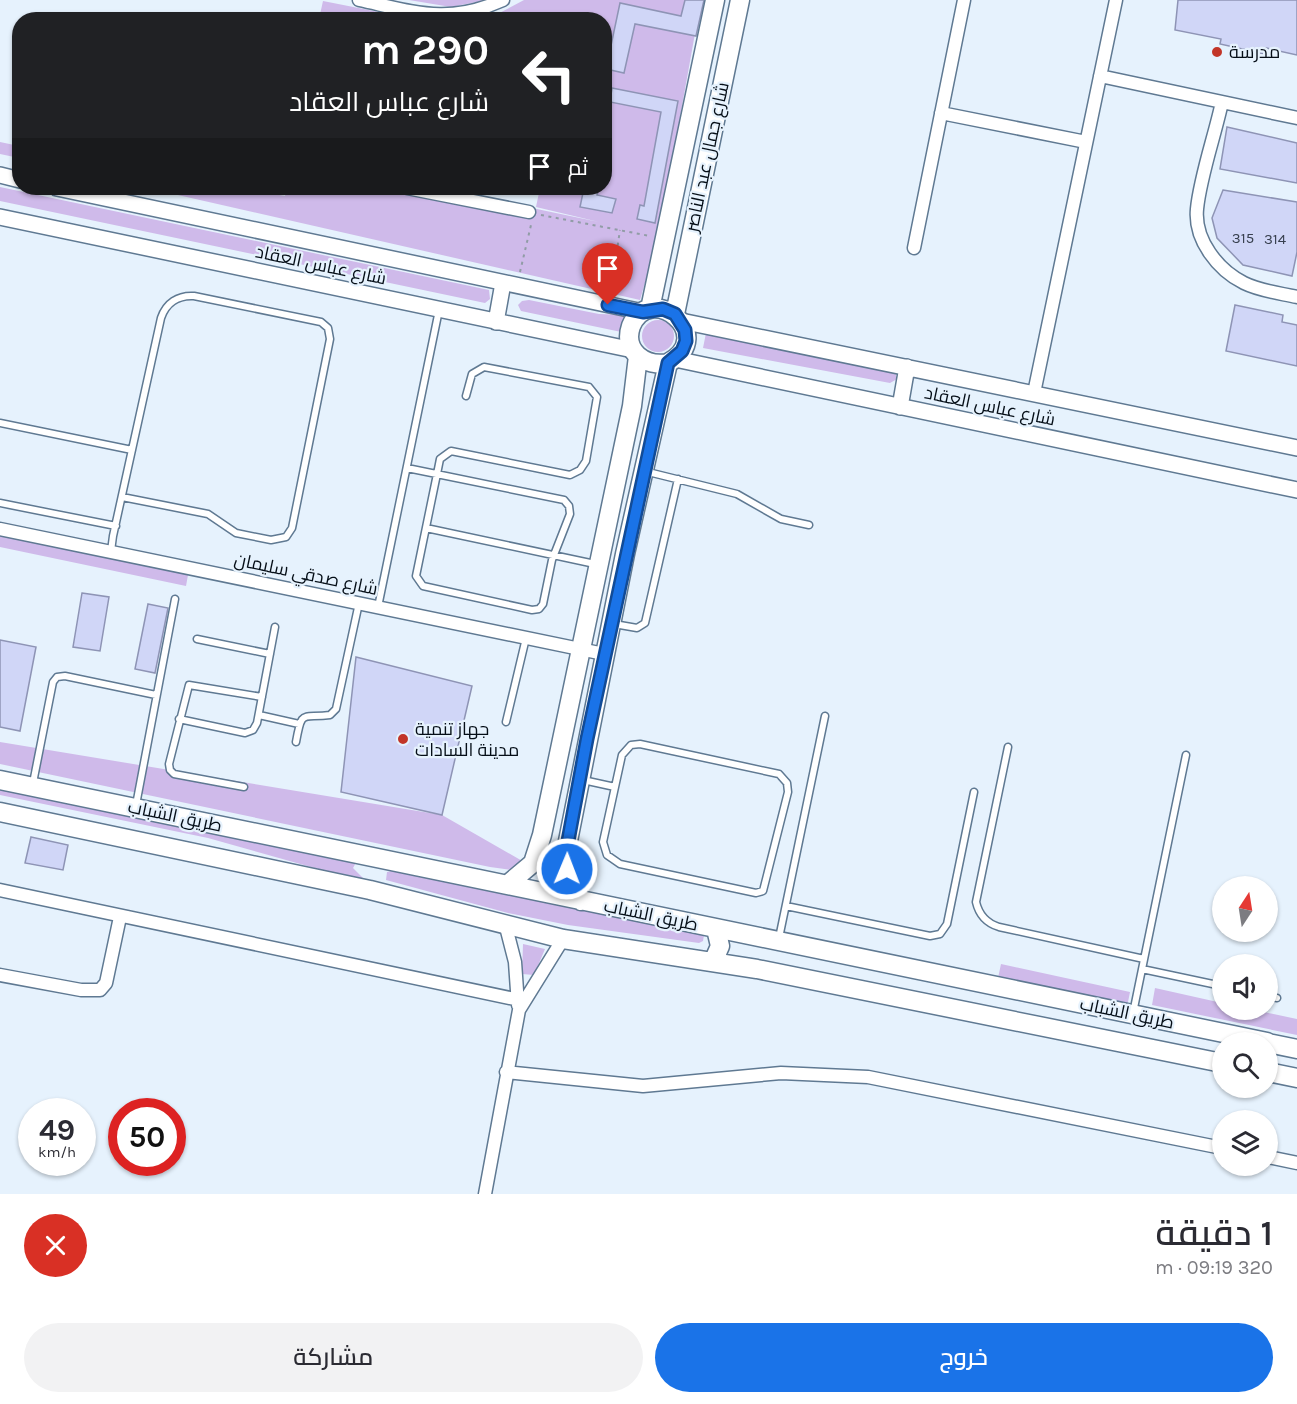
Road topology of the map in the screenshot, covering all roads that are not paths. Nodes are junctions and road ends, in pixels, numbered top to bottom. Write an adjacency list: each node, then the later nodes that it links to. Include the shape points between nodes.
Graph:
1 (359, 0): 7 (street)
2 (503, 0): 8 (street)
3 (715, 0): 22 (main road, شارع جمال عبد الناصر)
4 (740, 0): 23 (main road, شارع جمال عبد الناصر)
5 (964, 0): 11 (street)
6 (1116, 0): 9 (street)
7 (395, 12)
8 (472, 12)
9 (1100, 76): 10 (street); 13 (street)
10 (1222, 102): 12 (street); 20 (street, via 1197,210 1201,233 1211,255 1235,278 1255,288)
11 (941, 113): 13 (street); 18 (street)
12 (1297, 118)
13 (1086, 142): 28 (street)
14 (90, 195): 19 (street, شارع عباس العقاد)
15 (442, 195): 16 (street)
16 (531, 213)
17 (0, 218): 21 (street, شارع عباس العقاد)
18 (914, 248)
19 (510, 284): 22 (street, شارع عباس العقاد); 24 (street)
20 (1297, 297)
21 (440, 310): 24 (street, شارع عباس العقاد); 34 (lane)
22 (647, 311): 23 (main road, via 663,309); 25 (main road, via 632,325)
23 (678, 317): 26 (main road, via 686,341); 27 (street, شارع عباس العقاد)
24 (496, 322): 25 (street, شارع عباس العقاد)
25 (635, 353): 26 (main road, via 647,363); 48 (main road, via 632,406)
26 (671, 361): 30 (street, شارع عباس العقاد); 35 (main road)
27 (907, 367): 28 (street, شارع عباس العقاد); 30 (street)
28 (1034, 393): 32 (street, شارع عباس العقاد)
29 (466, 396): 36 (lane, via 472,374 484,367 589,387 597,403 586,462 570,476 451,451 442,455)
30 (900, 406): 38 (street, شارع عباس العقاد)
31 (0, 423): 33 (lane)
32 (1297, 448)
33 (132, 450): 39 (lane); 39 (lane, via 161,318 176,299 194,296 321,322 328,328 330,339 292,528 286,537 276,540 236,533 207,514)
34 (407, 468): 36 (lane); 51 (lane)
35 (644, 471): 37 (lane); 46 (main road)
36 (437, 474): 43 (lane); 47 (lane, via 564,500 570,514)
37 (678, 479): 41 (lane, via 737,494 781,519); 52 (lane, via 645,623 637,628)
38 (1297, 490)
39 (122, 497): 42 (lane)
40 (0, 503): 42 (lane)
41 (809, 525)
42 (116, 526): 45 (lane)
43 (426, 528): 47 (lane); 47 (lane, via 416,576 420,585 532,610 543,604)
44 (0, 529): 45 (street, شارع صدقي سليمان)
45 (110, 552): 50 (street, شارع صدقي سليمان)
46 (625, 554): 48 (main road); 52 (main road)
47 (554, 555): 48 (lane)
48 (600, 556): 56 (main road)
49 (175, 599): 59 (lane)
50 (359, 603): 51 (street, شارع صدقي سليمان); 65 (lane, via 336,709 326,715 308,715)
51 (378, 608): 54 (street, شارع صدقي سليمان)
52 (611, 623): 58 (main road)
53 (275, 627): 57 (lane)
54 (526, 638): 56 (street, شارع صدقي سليمان); 64 (lane)
55 (198, 639): 57 (lane)
56 (581, 649): 58 (street, شارع صدقي سليمان); 77 (main road)
57 (270, 654): 60 (lane)
58 (604, 654): 69 (main road)
59 (156, 695): 71 (lane, via 65,676 54,679); 75 (lane)
60 (262, 697): 61 (lane); 63 (lane, via 192,683 186,687)
61 (259, 715): 63 (lane, via 253,730 245,733); 65 (lane)
62 (825, 716): 84 (lane)
63 (179, 719): 72 (lane, via 169,764 172,772)
64 (506, 722)
65 (299, 724): 66 (lane)
66 (296, 742)
67 (1008, 747): 90 (lane, via 976,902 980,913 999,927)
68 (1186, 755): 90 (lane)
69 (579, 779): 73 (lane); 78 (main road)
70 (0, 780): 71 (main road, طريق الشباب)
71 (32, 787): 75 (main road, طريق الشباب)
72 (244, 787)
73 (615, 787): 73 (lane, via 603,842 607,855 615,862 756,893 766,888 788,792 782,776 635,744 622,755)
74 (974, 792): 84 (lane, via 947,924 940,934 930,936)
75 (135, 808): 79 (main road, طريق الشباب)
76 (0, 812): 82 (main road, طريق الشباب)
77 (542, 835): 78 (main road, via 555,843); 80 (main road, via 533,863)
78 (568, 841): 83 (main road, via 567,869)
79 (376, 858): 80 (main road, طريق الشباب); 82 (main road, via 363,873)
80 (507, 885): 83 (main road, طريق الشباب)
81 (0, 890): 85 (street)
82 (370, 890): 86 (main road, طريق الشباب)
83 (581, 901): 87 (main road, طريق الشباب)
84 (786, 906): 89 (lane)
85 (120, 916): 93 (street, via 106,983 100,990); 95 (street)
86 (506, 927): 88 (main road, طريق الشباب); 95 (street)
87 (716, 928): 89 (main road, طريق الشباب); 91 (main road, via 720,946)
88 (563, 939): 91 (main road, طريق الشباب); 95 (street)
89 (778, 941): 96 (main road, طريق الشباب)
90 (1144, 959): 92 (lane)
91 (713, 962): 100 (main road, طريق الشباب)
92 (1142, 969): 94 (lane); 96 (lane)
93 (0, 975)
94 (1212, 984)
95 (520, 1004): 101 (street)
96 (1132, 1015): 97 (main road, طريق الشباب)
97 (1217, 1032)
98 (1278, 1045): 99 (main road, طريق الشباب)
99 (1297, 1049)
100 (1212, 1061)
101 (507, 1072): 104 (street, via 643,1086 780,1073 857,1076); 107 (street)
102 (1278, 1074): 103 (main road)
103 (1297, 1078)
104 (1212, 1146)
105 (1278, 1159): 106 (street)
106 (1297, 1163)
107 (485, 1194)

